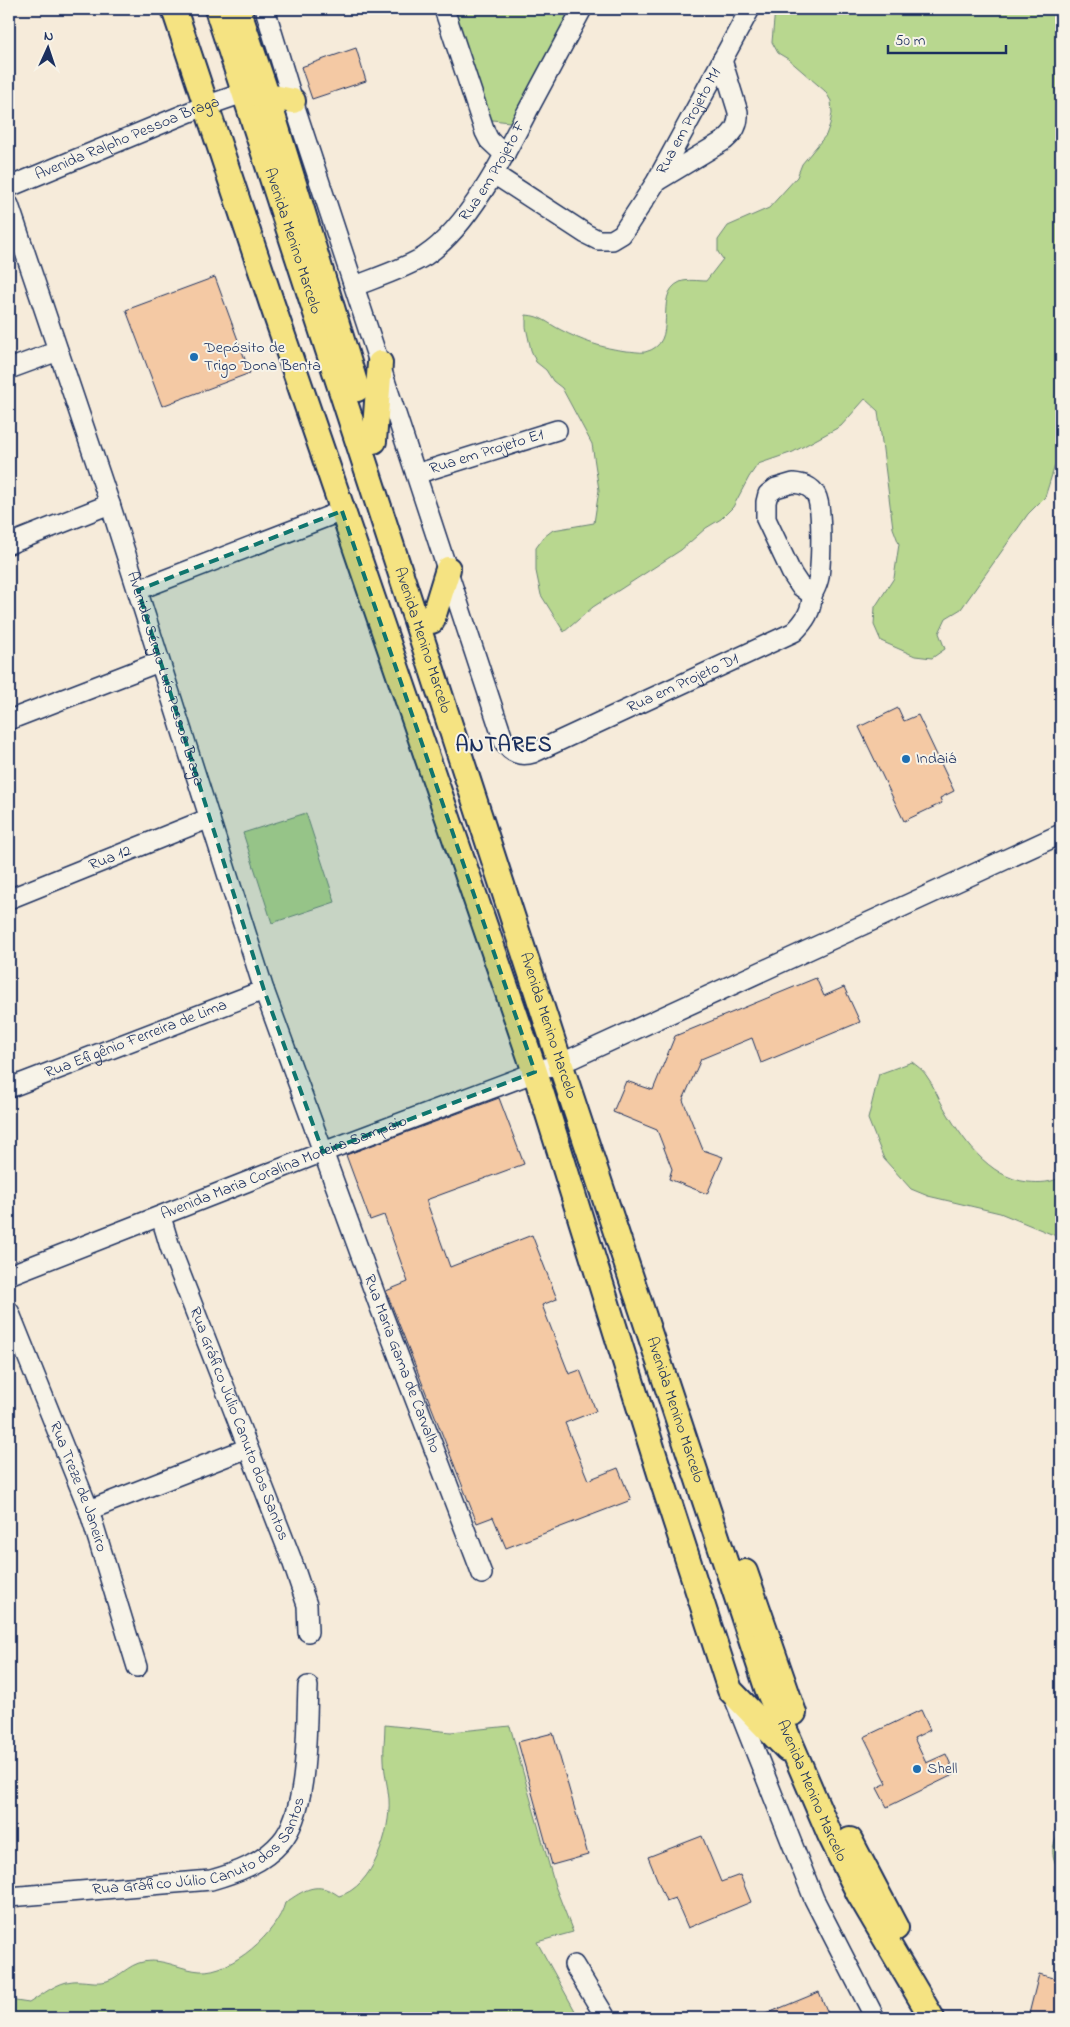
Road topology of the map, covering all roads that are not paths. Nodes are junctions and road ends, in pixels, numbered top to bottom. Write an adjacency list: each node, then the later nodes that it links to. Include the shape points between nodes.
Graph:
1 (174, 9): 11 (main road)
2 (217, 9): 9 (main road, Avenida Menino Marcelo)
3 (238, 9): 9 (main road, Avenida Menino Marcelo)
4 (265, 9): 10 (street)
5 (444, 9): 12 (street, via 485,132)
6 (582, 9): 12 (street, Rua em Projeto F)
7 (750, 9): 8 (street, Rua em Projeto M1)
8 (722, 60): 14 (street, Rua em Projeto M1); 14 (street, Rua em Projeto M1, via 738,112 733,132)
9 (256, 94): 10 (main road); 11 (street, Avenida Ralpho Pessoa Braga); 22 (main road, Avenida Menino Marcelo); 37 (main road, Avenida Menino Marcelo, via 309,294)
10 (293, 101): 17 (street)
11 (206, 106): 15 (street, Avenida Ralpho Pessoa Braga); 25 (main road)
12 (505, 155): 13 (street, Rua em Projeto F)
13 (494, 174): 14 (street, Rua em Projeto M1, via 598,240 612,240 622,234); 17 (street, Rua em Projeto F, via 448,236 426,255)
14 (656, 182)
15 (9, 187)
16 (9, 205): 18 (street, Avenida Sérgio Luís Pessoa Braga)
17 (355, 286): 19 (street)
18 (58, 351): 20 (street); 24 (street, Avenida Sérgio Luís Pessoa Braga)
19 (380, 363): 22 (main road); 23 (street)
20 (9, 369)
21 (557, 430): 23 (street, Rua em Projeto E1)
22 (374, 442): 30 (main road, Avenida Menino Marcelo)
23 (416, 474): 27 (street)
24 (110, 504): 26 (street); 28 (street, Avenida Sérgio Luís Pessoa Braga)
25 (342, 511): 28 (street); 38 (main road)
26 (9, 544)
27 (448, 569): 29 (street, Rua em Projeto D1, via 504,742 518,754 527,755 794,632 809,614); 30 (main road)
28 (138, 590): 31 (street, Avenida Sérgio Luís Pessoa Braga)
29 (812, 595): 29 (street, Rua em Projeto D1, via 818,582 820,564 820,506 810,488 803,484 784,485 768,494 766,519 792,574)
30 (432, 622): 37 (main road, Avenida Menino Marcelo)
31 (160, 662): 32 (street); 33 (street, Avenida Sérgio Luís Pessoa Braga)
32 (9, 720)
33 (210, 818): 35 (street, Rua 12); 36 (street, Avenida Sérgio Luís Pessoa Braga)
34 (1061, 834): 37 (street, Avenida Maria Coralina Moreira Sampaio)
35 (9, 899)
36 (264, 990): 39 (street, Rua Efigênio Ferreira de Lima); 40 (street, Avenida Sérgio Luís Pessoa Braga)
37 (566, 1061): 38 (street, Avenida Maria Coralina Moreira Sampaio); 41 (main road, Avenida Menino Marcelo); 59 (main road, Avenida Menino Marcelo, via 635,1248 794,1714 852,1844)
38 (535, 1072): 40 (street, Avenida Maria Coralina Moreira Sampaio); 44 (main road)
39 (9, 1088)
40 (322, 1152): 42 (street, Avenida Maria Coralina Moreira Sampaio); 48 (street, Rua Maria Gama de Carvalho)
41 (607, 1204): 44 (main road); 53 (main road, Avenida Menino Marcelo, via 767,1688)
42 (161, 1216): 43 (street, Avenida Maria Coralina Moreira Sampaio); 46 (street, Rua Gráfico Júlio Canuto dos Santos)
43 (9, 1275)
44 (602, 1287): 52 (main road)
45 (9, 1311): 47 (street, Rua Treze de Janeiro)
46 (248, 1448): 47 (street); 49 (street, Rua Gráfico Júlio Canuto dos Santos, via 292,1558 307,1605)
47 (90, 1510): 50 (street, Rua Treze de Janeiro)
48 (482, 1574)
49 (308, 1632)
50 (137, 1667)
51 (308, 1686): 54 (street, Rua Gráfico Júlio Canuto dos Santos, via 302,1788 296,1814 281,1842 262,1858 234,1874 211,1880)
52 (730, 1690): 53 (main road); 57 (street, via 814,1899)
53 (798, 1760): 58 (main road, Avenida Menino Marcelo, via 858,1894)
54 (9, 1897)
55 (574, 1966): 56 (street)
56 (606, 2018)
57 (875, 2018)
58 (932, 2018)
59 (947, 2018)

